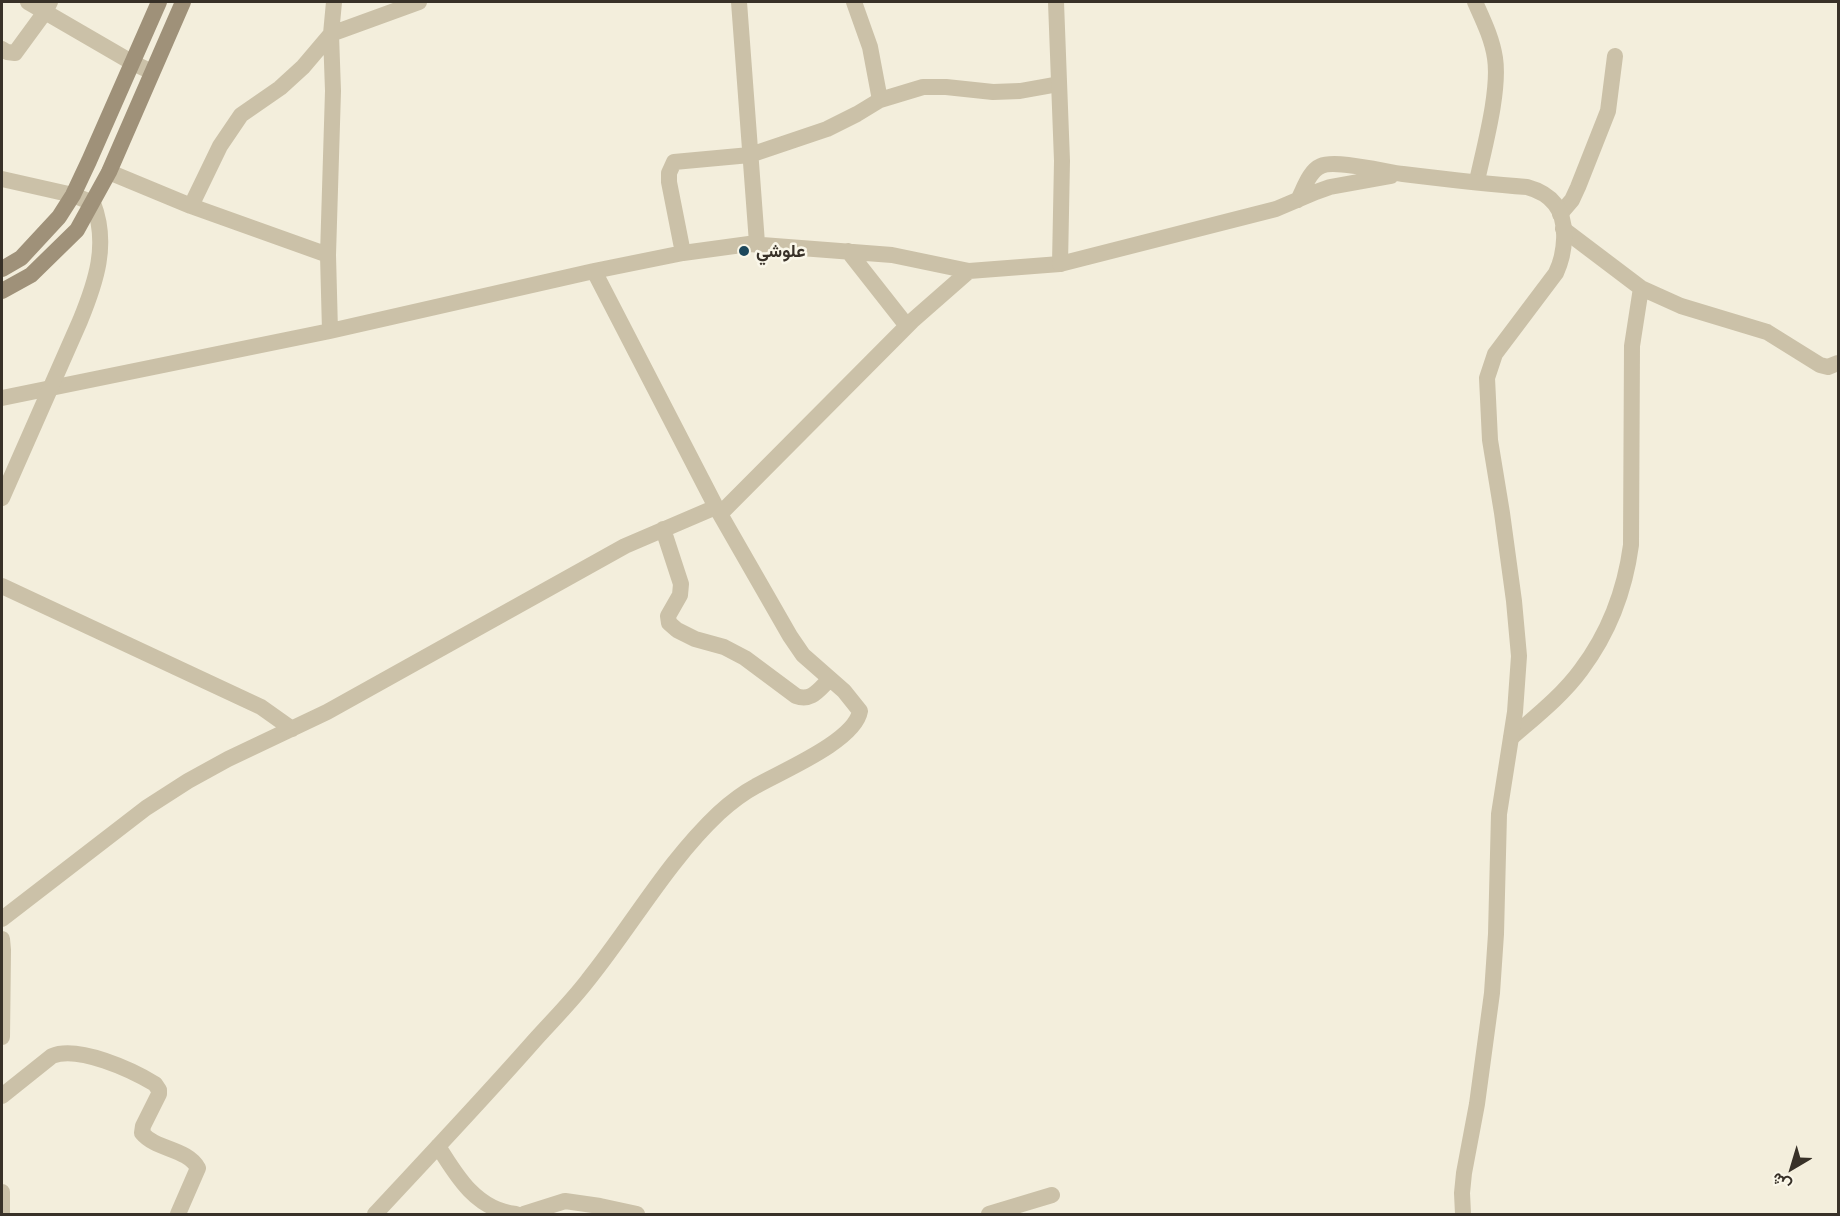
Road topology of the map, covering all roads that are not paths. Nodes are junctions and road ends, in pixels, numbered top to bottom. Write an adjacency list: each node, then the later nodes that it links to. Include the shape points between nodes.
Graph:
1 (28, 2): 10 (street)
2 (159, 2): 14 (main road)
3 (183, 2): 15 (main road)
4 (334, 2): 11 (street)
5 (419, 2): 11 (street)
6 (739, 2): 18 (street)
7 (854, 2): 17 (street, via 870,47)
8 (1056, 2): 16 (street)
9 (1475, 2): 22 (street, via 1496,60)
10 (48, 7): 12 (street, via 15,53); 14 (street)
11 (331, 34): 26 (street, via 280,88 241,115 220,146); 31 (street)
12 (2, 49)
13 (1615, 56): 27 (street, via 1608,111)
14 (133, 63): 15 (street); 23 (main road)
15 (152, 72): 19 (main road)
16 (1059, 84): 17 (street, via 993,92 923,87); 33 (street)
17 (880, 100): 18 (street, via 827,129)
18 (750, 154): 28 (street); 30 (street, via 674,162 669,182)
19 (110, 172): 25 (main road); 26 (street)
20 (1400, 174): 22 (street); 24 (street, via 1330,187); 24 (street, via 1327,164 1313,172)
21 (2, 179): 23 (street)
22 (1477, 182): 27 (street, via 1538,190 1556,204)
23 (73, 195): 25 (street); 32 (main road)
24 (1298, 200): 33 (street)
25 (93, 203): 37 (main road, via 77,230); 43 (street, via 101,237 98,266 87,303)
26 (191, 206): 31 (street)
27 (1562, 221): 38 (street); 51 (street, via 1557,273 1495,354 1487,378 1490,440 1519,656)
28 (758, 243): 29 (street); 30 (street)
29 (848, 251): 36 (street, via 892,255); 40 (street)
30 (683, 253): 35 (street)
31 (328, 255): 41 (street)
32 (21, 258): 34 (main road); 37 (main road)
33 (1060, 264): 36 (street)
34 (2, 269)
35 (594, 271): 41 (street); 46 (street)
36 (969, 271): 40 (street)
37 (31, 275): 39 (main road)
38 (1641, 288): 42 (street, via 1681,306 1767,332 1821,365); 51 (street, via 1632,346 1629,561 1602,640 1580,672)
39 (2, 291)
40 (907, 326): 46 (street)
41 (330, 331): 43 (street)
42 (1839, 363)
43 (50, 388): 44 (street); 45 (street)
44 (2, 398)
45 (2, 498)
46 (718, 511): 47 (street); 49 (street, via 797,647)
47 (663, 529): 49 (street, via 681,584 680,595 668,616 672,626 745,658 796,696 809,698); 50 (street, via 625,546)
48 (2, 586): 50 (street, via 261,707)
49 (830, 679): 57 (street, via 860,711 852,727 838,741 734,800 700,831 588,981)
50 (292, 729): 52 (street, via 228,759 146,808)
51 (1511, 738): 67 (street, via 1499,814 1492,993 1464,1173)
52 (2, 919)
53 (2, 939): 54 (street)
54 (2, 1027): 55 (street)
55 (2, 1036)
56 (2, 1096): 61 (street, via 52,1056 62,1054 105,1060 155,1084 159,1094 142,1133 188,1158 198,1168)
57 (438, 1146): 62 (street); 63 (street, via 458,1179 472,1193 492,1207)
58 (2, 1192): 60 (street)
59 (1052, 1195): 66 (street)
60 (5, 1214)
61 (178, 1215)
62 (375, 1215)
63 (516, 1215)
64 (524, 1215): 65 (street, via 565,1201)
65 (637, 1215)
66 (989, 1215)
67 (1463, 1215)

